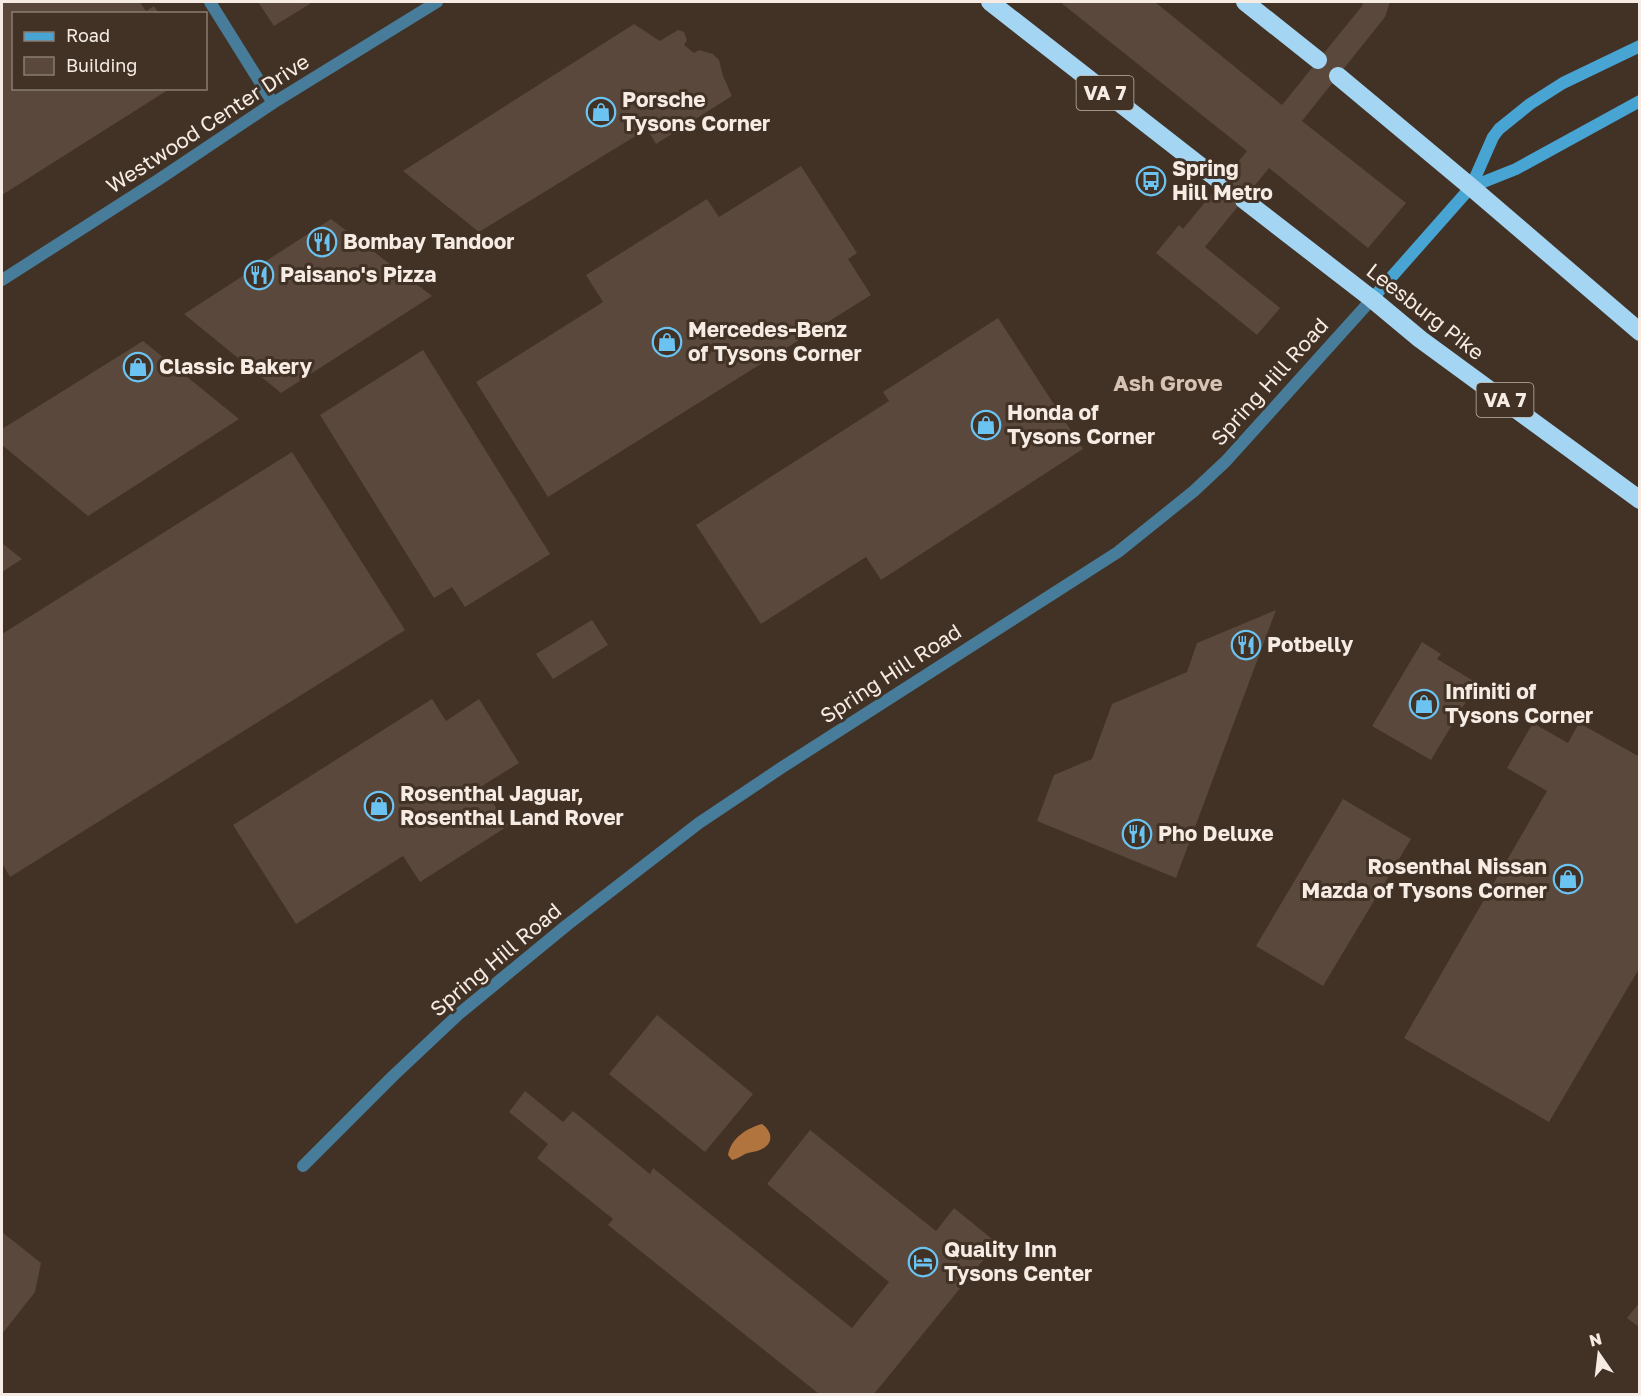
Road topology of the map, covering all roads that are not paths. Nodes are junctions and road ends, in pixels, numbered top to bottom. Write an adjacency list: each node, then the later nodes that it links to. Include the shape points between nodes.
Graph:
1 (210, 2): 9 (street)
2 (437, 2): 9 (street, Westwood Center Drive)
3 (990, 2): 10 (highway, VA 7)
4 (1245, 2): 6 (highway)
5 (1640, 46): 11 (main road, Spring Hill Road, via 1563,83 1499,129)
6 (1318, 60)
7 (1338, 76): 11 (highway)
8 (1640, 101): 11 (main road, Spring Hill Road, via 1516,169)
9 (273, 103): 13 (street, Westwood Center Drive)
10 (1221, 182)
11 (1471, 187): 14 (main road, Spring Hill Road); 15 (highway)
12 (1244, 200): 14 (highway, Leesburg Pike / VA 7)
13 (2, 280)
14 (1372, 299): 16 (highway, Leesburg Pike / VA 7, via 1420,339); 17 (street, Spring Hill Road, via 1226,461 1194,491 1118,552 699,823 460,1013)
15 (1640, 332)
16 (1640, 500)
17 (303, 1166)

